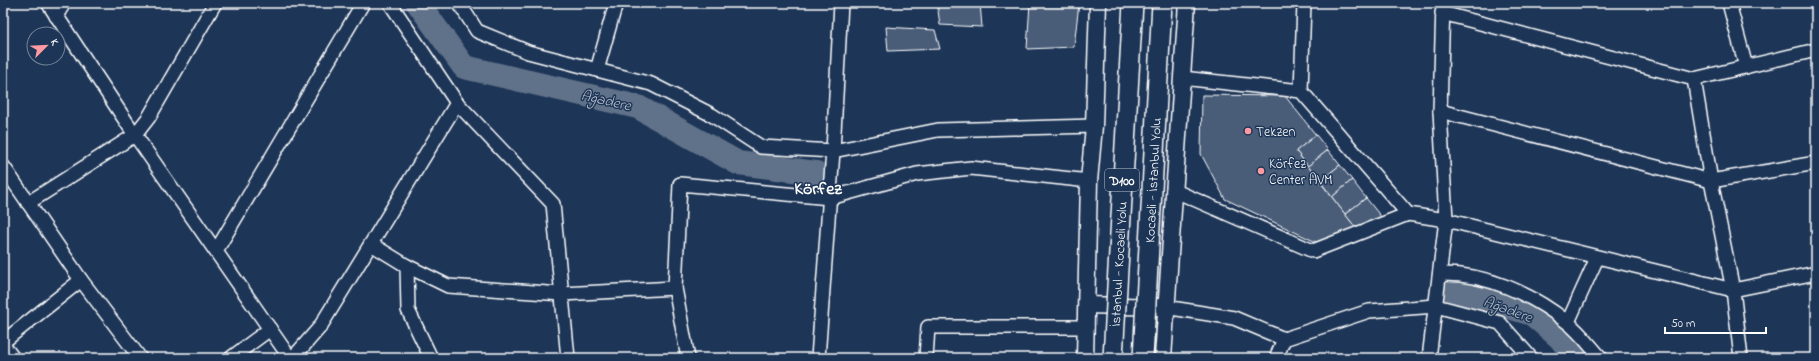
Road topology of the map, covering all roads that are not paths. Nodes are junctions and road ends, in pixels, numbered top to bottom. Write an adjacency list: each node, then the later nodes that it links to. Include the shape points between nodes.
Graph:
1 (48, 3): 16 (street)
2 (64, 3): 16 (street)
3 (215, 3): 26 (street, via 149,117)
4 (363, 3): 38 (street)
5 (390, 3): 23 (street)
6 (459, 3): 19 (street, via 477,31 528,52)
7 (616, 3): 19 (street)
8 (841, 3): 27 (street)
9 (1098, 3): 25 (main road)
10 (1133, 3): 66 (highway, İstanbul - Kocaeli Yolu / D100, bridge)
11 (1162, 3): 67 (highway, Kocaeli - İstanbul Yolu / D100, bridge)
12 (1187, 3): 20 (main road)
13 (1304, 3): 22 (street)
14 (1729, 3): 18 (street)
15 (1443, 8): 21 (street); 24 (street)
16 (56, 16): 26 (street)
17 (1816, 50): 18 (street)
18 (1746, 67): 21 (street)
19 (597, 70): 27 (street, via 651,84 712,115 761,147)
20 (1182, 78): 22 (street); 32 (main road)
21 (1694, 79): 31 (street)
22 (1301, 91): 35 (street)
23 (457, 103): 37 (street); 46 (street, via 553,204)
24 (1440, 111): 31 (street); 36 (street)
25 (1094, 126): 27 (street, via 938,130); 30 (main road)
26 (135, 135): 34 (street); 38 (street)
27 (833, 151): 33 (street)
28 (1816, 163): 31 (street)
29 (3, 166): 34 (street)
30 (1089, 180): 33 (street, via 971,168 917,174); 47 (main road)
31 (1711, 181): 45 (street)
32 (1173, 190): 35 (street, via 1313,251); 49 (main road)
33 (830, 198): 44 (street, via 680,184); 63 (street)
34 (28, 203): 43 (street)
35 (1408, 214): 36 (street)
36 (1446, 220): 39 (street); 42 (street)
37 (372, 244): 40 (street); 59 (street, via 320,327)
38 (216, 251): 52 (street)
39 (1597, 258): 45 (street); 50 (street)
40 (407, 266): 46 (street, via 448,286); 60 (street, via 408,310)
41 (1816, 273): 45 (street)
42 (1440, 274): 48 (street); 50 (street, via 1460,274 1519,291)
43 (81, 280): 54 (street); 56 (street)
44 (675, 288): 46 (street); 62 (street)
45 (1733, 290): 73 (street)
46 (562, 294): 61 (street)
47 (1087, 305): 49 (main road); 51 (main road)
48 (1436, 306): 53 (street, via 1369,311); 70 (street); 71 (street, via 1500,323)
49 (1165, 307): 53 (street, via 1234,318); 68 (main road)
50 (1568, 322): 72 (street)
51 (1087, 327): 64 (street, via 928,327); 65 (main road)
52 (270, 329): 57 (street); 58 (street)
53 (1284, 339): 69 (street)
54 (3, 344): 55 (street)
55 (13, 358)
56 (140, 358)
57 (231, 358)
58 (290, 358)
59 (293, 358)
60 (431, 358)
61 (568, 358)
62 (688, 358)
63 (818, 358)
64 (926, 358)
65 (1085, 358)
66 (1113, 358)
67 (1143, 358)
68 (1163, 358)
69 (1276, 358)
70 (1429, 358)
71 (1531, 358)
72 (1601, 358)
73 (1741, 358)

